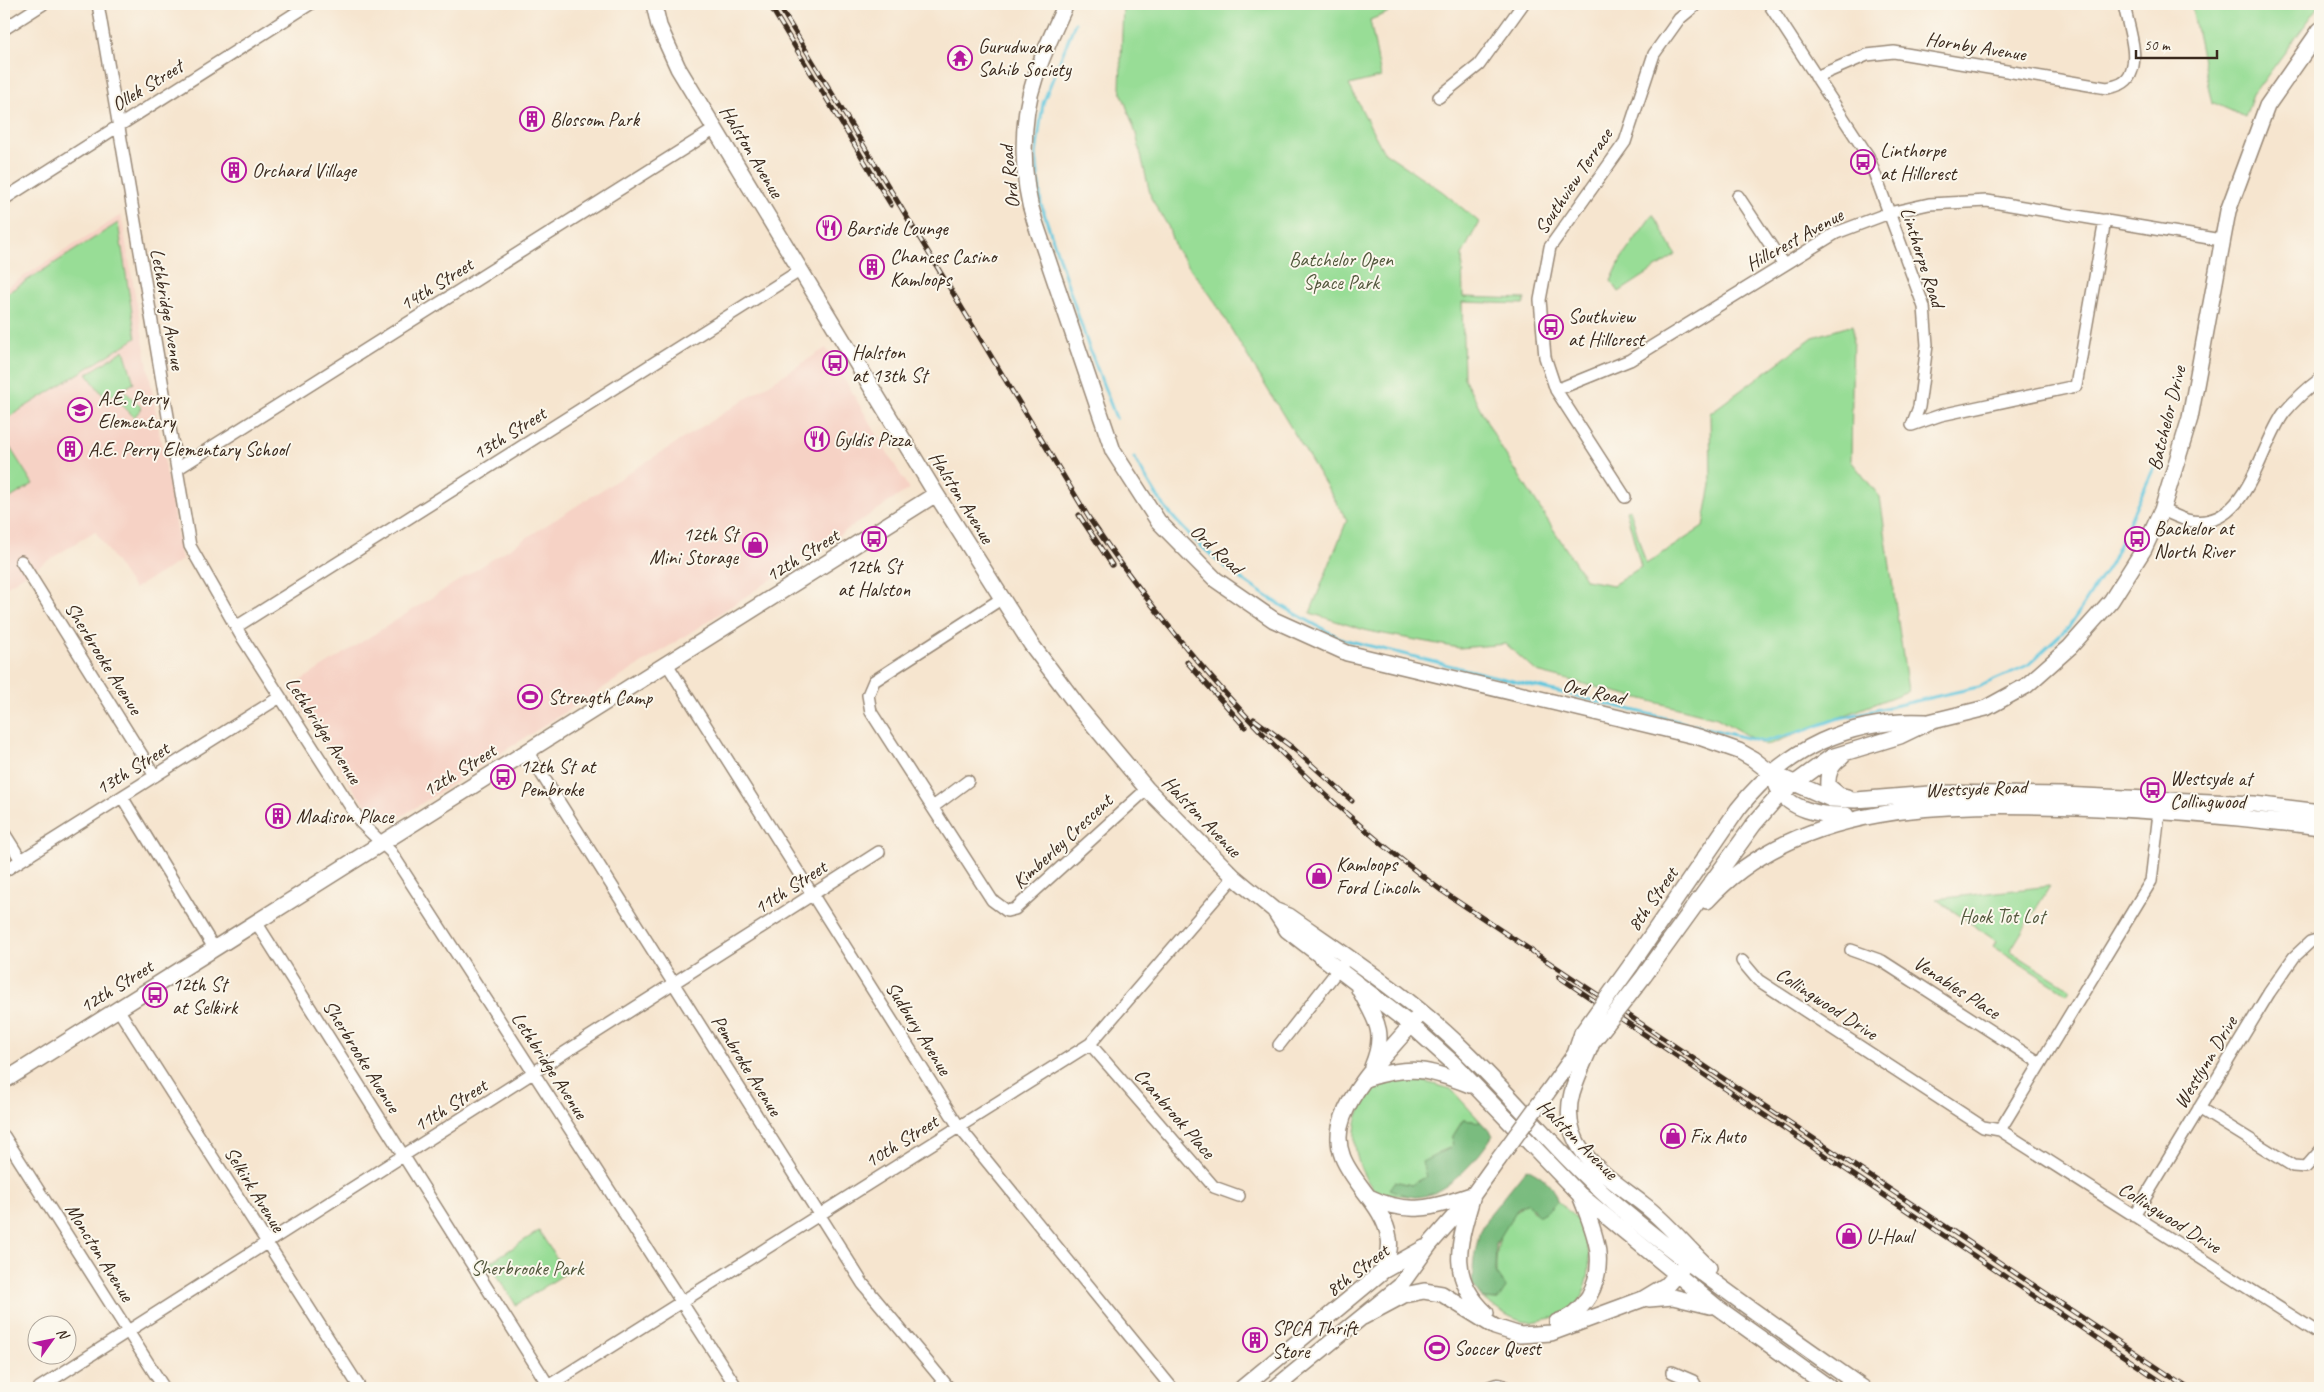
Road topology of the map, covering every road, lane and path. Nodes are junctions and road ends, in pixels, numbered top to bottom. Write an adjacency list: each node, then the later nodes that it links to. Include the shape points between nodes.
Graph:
1 (43, 4): 10 (street)
2 (98, 4): 14 (street, Lethbridge Avenue)
3 (310, 4): 14 (street, Ollek Street)
4 (654, 4): 15 (main road, Halston Avenue, via 659,26 678,68)
5 (1066, 4): 37 (main road, Ord Road, via 1034,80 1024,138 1029,204 1113,451 1158,521 1216,580 1274,620 1347,653 1699,737 1739,751)
6 (1523, 4): 13 (street, via 1479,65)
7 (1697, 4): 24 (street, Southview Terrace, via 1679,19 1654,54 1625,142 1550,247 1540,300 1545,357)
8 (1769, 4): 12 (street, Linthorpe Road)
9 (2124, 4): 12 (street, Hornby Avenue, via 2134,58 2130,75 2121,85 2107,88 1894,52 1867,55)
10 (4, 29)
11 (2320, 30): 20 (main road, Batchelor Drive, via 2268,106 2228,211)
12 (1816, 77): 18 (street, Linthorpe Road, via 1868,156)
13 (1439, 96)
14 (118, 126): 17 (street, Ollek Street); 25 (street, Lethbridge Avenue)
15 (715, 129): 22 (main road, Halston Avenue); 25 (street, 14th Street)
16 (1738, 196): 21 (street)
17 (4, 199)
18 (1889, 213): 19 (street, Hillcrest Avenue, via 1929,204 1987,201); 19 (street, Linthorpe Road, via 1924,307 1927,344 1919,407 1912,425 1941,415 2076,386); 21 (street, Hillcrest Avenue, via 1836,233)
19 (2105, 220): 20 (street, Hillcrest Avenue)
20 (2221, 240): 28 (main road, Batchelor Drive, via 2190,418)
21 (1782, 264): 24 (street, Hillcrest Avenue, via 1630,360)
22 (802, 270): 26 (main road, Halston Avenue); 31 (street, 13th Street)
23 (2320, 379): 28 (street, via 2284,414 2244,495 2226,512 2207,521 2188,520)
24 (1556, 390): 27 (street, Southview Terrace)
25 (177, 469): 31 (street, Lethbridge Avenue, via 190,546)
26 (936, 494): 30 (main road, Halston Avenue); 32 (main road, 12th Street)
27 (1625, 497)
28 (2162, 510): 34 (main road, Batchelor Drive, via 2144,549 2112,601 2070,647 2026,686 1994,704)
29 (21, 560): 38 (street, Sherbrooke Avenue)
30 (1001, 599): 41 (main road, Halston Avenue, via 1080,709); 46 (street, Kimberley Crescent, via 874,681 868,695 871,712)
31 (236, 627): 33 (street, Lethbridge Avenue)
32 (667, 664): 36 (main road, 12th Street); 56 (street, Sudbury Avenue)
33 (280, 696): 38 (street, 13th Street); 51 (street, Lethbridge Avenue, via 362,823)
34 (1929, 722): 35 (main road, Batchelor Drive, via 1900,736); 37 (main road, Batchelor Drive, via 1896,721 1860,727 1828,738)
35 (1853, 749): 40 (main road, Batchelor Drive, via 1831,757); 44 (main road, via 1835,762 1827,778 1828,786)
36 (527, 751): 51 (main road, 12th Street); 66 (street, Pembroke Avenue)
37 (1771, 773): 40 (main road, Westsyde Road); 42 (main road); 71 (main road, 8th Street, bridge, via 1738,809 1631,965)
38 (155, 776): 43 (street, 13th Street)
39 (968, 781): 46 (street)
40 (1795, 782): 42 (main road, Batchelor Drive); 44 (main road, Westsyde Road, via 1817,795)
41 (1147, 788): 46 (street, Kimberley Crescent, via 1022,904 1007,911 992,900); 55 (main road, Halston Avenue)
42 (1780, 794): 47 (main road, via 1810,812 1827,816); 59 (main road, 8th Street, via 1754,824)
43 (122, 797): 53 (street, 13th Street); 61 (street)
44 (1856, 800): 45 (main road, Westsyde Road, via 1942,793)
45 (2160, 804): 47 (main road, Westsyde Road, via 1998,805); 48 (main road, Westsyde Road, via 2254,804); 49 (main road, Westsyde Road); 74 (street, via 2151,882)
46 (933, 807)
47 (1887, 812): 59 (main road, Westsyde Road, via 1824,828 1763,857 1712,896)
48 (2320, 812)
49 (2320, 827)
50 (4, 833): 53 (street)
51 (382, 843): 58 (main road, 12th Street); 75 (street, Lethbridge Avenue, via 391,852)
52 (879, 852): 56 (street, 11th Street)
53 (21, 860): 54 (street, 13th Street)
54 (4, 871)
55 (1234, 877): 57 (main road, Halston Avenue); 72 (street, 10th Street)
56 (812, 895): 66 (street, 11th Street); 80 (street, Sudbury Avenue)
57 (1274, 910): 63 (main road, Halston Avenue, via 1289,916); 65 (main road, Halston Avenue, via 1287,930)
58 (256, 922): 61 (main road, 12th Street); 84 (street, Sherbrooke Avenue)
59 (1672, 939): 71 (main road, 8th Street, bridge, via 1644,976)
60 (2320, 939): 79 (street, Westlynn Drive, via 2310,942 2294,957)
61 (214, 948): 68 (main road, 12th Street)
62 (1850, 950): 74 (street, Venables Place, via 1882,961)
63 (1348, 957): 65 (street); 69 (main road, Halston Avenue)
64 (1742, 962): 81 (street, Collingwood Drive, via 1758,980 1783,997 1983,1127)
65 (1338, 970): 67 (main road, Halston Avenue); 73 (street)
66 (674, 983): 75 (street, 11th Street); 89 (street, Pembroke Avenue)
67 (1356, 983): 70 (main road, Halston Avenue); 76 (main road, via 1381,1035)
68 (118, 1009): 77 (main road, 12th Street); 91 (street, Selkirk Avenue)
69 (1422, 1012): 70 (main road); 93 (main road, Halston Avenue, via 1464,1050 1613,1202)
70 (1411, 1025): 76 (main road); 78 (main road, Halston Avenue)
71 (1587, 1038): 86 (main road, 8th Street, bridge); 100 (main road, via 1569,1114 1572,1133 1584,1155 1656,1215)
72 (1090, 1044): 80 (street, 10th Street); 87 (street, Cranbrook Place, via 1214,1187)
73 (1279, 1045)
74 (2040, 1063): 81 (street)
75 (533, 1074): 84 (street, 11th Street); 97 (street, Lethbridge Avenue)
76 (1368, 1078): 78 (main road, via 1414,1069); 88 (main road, via 1351,1098 1342,1119 1339,1138 1344,1160 1354,1181)
77 (4, 1081)
78 (1475, 1086): 85 (main road, Halston Avenue)
79 (2199, 1108): 83 (street, via 2293,1166 2306,1167); 90 (street, Westlynn Drive)
80 (959, 1127): 89 (street, 10th Street); 110 (street, Sudbury Avenue)
81 (2000, 1130): 90 (street, Collingwood Drive)
82 (4, 1136): 101 (street, Moncton Avenue)
83 (2320, 1151)
84 (403, 1157): 91 (street, 11th Street); 105 (street, Sherbrooke Avenue)
85 (1579, 1194): 86 (main road, via 1596,1235 1599,1256 1596,1282 1585,1303 1570,1318 1532,1329 1507,1325 1489,1316 1472,1300 1461,1277 1459,1246); 95 (main road, Halston Avenue)
86 (1473, 1195): 88 (main road, via 1414,1210 1397,1208); 92 (main road, 8th Street)
87 (1239, 1196)
88 (1368, 1196): 94 (main road, via 1380,1214 1389,1238 1388,1259)
89 (819, 1215): 97 (street, 10th Street); 109 (street, Pembroke Avenue, via 863,1284)
90 (2134, 1216): 102 (street, Collingwood Drive)
91 (267, 1243): 101 (street, 11th Street); 108 (street, Selkirk Avenue)
92 (1430, 1244): 94 (main road, 8th Street); 99 (main road, 8th Street, via 1400,1286)
93 (1687, 1262): 95 (main road); 100 (main road, Halston Avenue)
94 (1383, 1271): 111 (main road, 8th Street)
95 (1676, 1275): 96 (main road, via 1668,1284); 98 (main road, Halston Avenue)
96 (1643, 1299): 98 (main road, via 1673,1297); 99 (main road, via 1551,1333 1520,1334 1495,1327 1442,1294 1424,1291 1404,1295)
97 (680, 1302): 104 (street, Lethbridge Avenue); 105 (street, 10th Street)
98 (1718, 1308): 116 (main road, Halston Avenue)
99 (1363, 1316): 112 (main road, 8th Street)
100 (1766, 1319): 117 (main road, Halston Avenue)
101 (128, 1332): 106 (street, 11th Street); 107 (street, Moncton Avenue)
102 (2320, 1334)
103 (1672, 1372): 115 (street, via 1693,1381)
104 (732, 1386)
105 (548, 1387)
106 (39, 1388)
107 (164, 1388)
108 (360, 1388)
109 (949, 1388)
110 (1172, 1388)
111 (1242, 1388)
112 (1275, 1388)
113 (1487, 1388): 114 (street, via 1495,1384)
114 (1507, 1388)
115 (1697, 1388)
116 (1830, 1388)
117 (1863, 1388)

